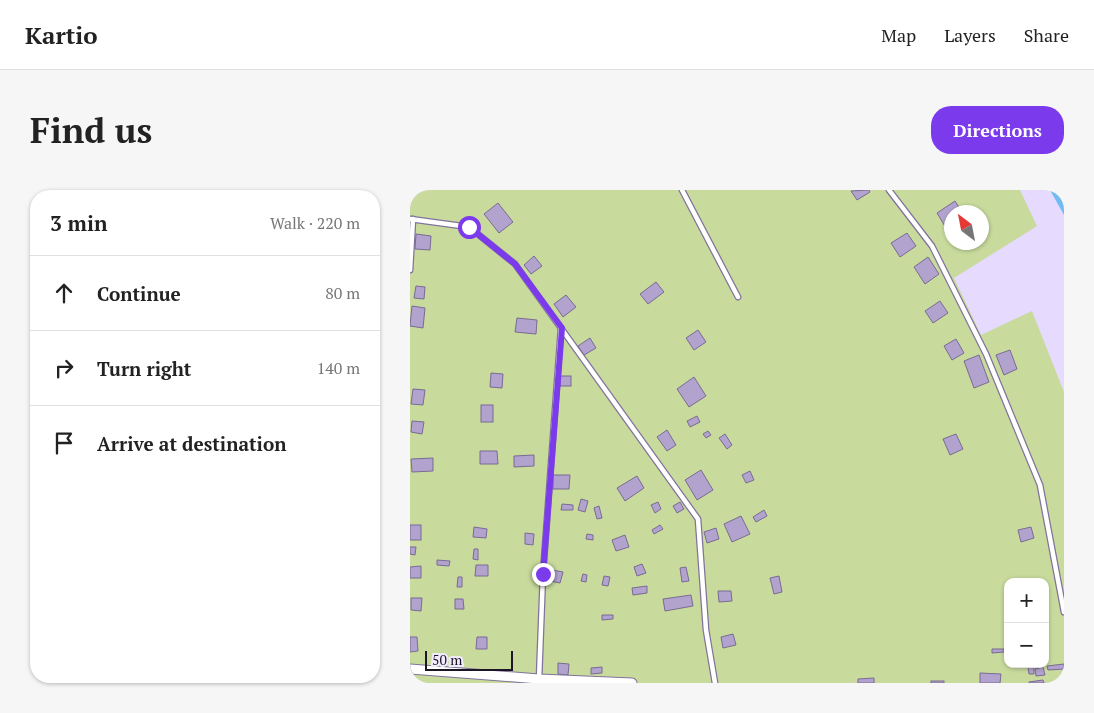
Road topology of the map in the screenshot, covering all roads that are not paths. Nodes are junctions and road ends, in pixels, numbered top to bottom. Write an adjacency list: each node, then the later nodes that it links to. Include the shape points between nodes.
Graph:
1 (682, 190): 5 (lane)
2 (889, 190): 7 (lane, via 932,246 990,363 1040,485)
3 (411, 219): 4 (lane); 6 (lane, via 469,227 515,264)
4 (410, 270)
5 (738, 297)
6 (562, 328): 9 (lane, via 543,574); 11 (lane, via 698,519 706,630)
7 (1064, 612)
8 (410, 669): 9 (street)
9 (539, 679): 10 (street)
10 (632, 683)
11 (715, 683)

